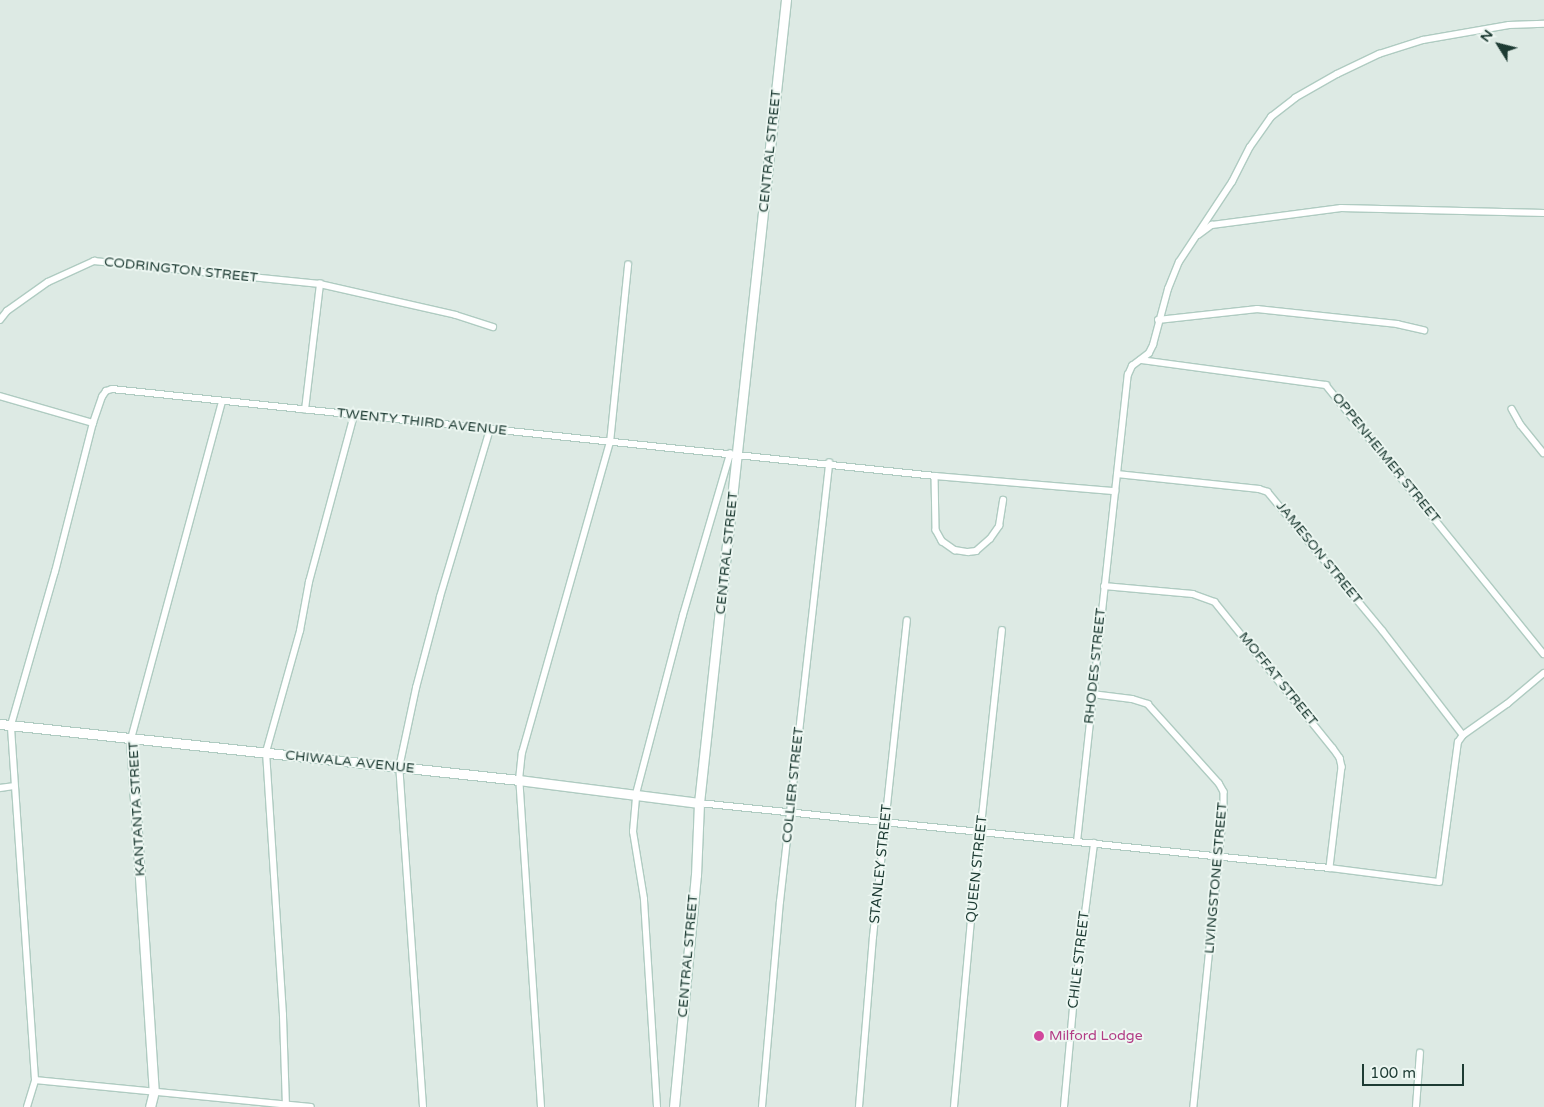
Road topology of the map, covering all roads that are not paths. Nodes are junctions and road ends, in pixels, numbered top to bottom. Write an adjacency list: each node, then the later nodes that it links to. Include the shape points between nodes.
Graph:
1 (786, 0): 21 (street, CENTRAL STREET)
2 (1544, 24): 4 (street, RHODES STREET, via 1509,24 1423,40 1379,54 1295,98 1271,117)
3 (1544, 213): 4 (street, via 1341,208 1212,225)
4 (1192, 240): 8 (street, RHODES STREET, via 1179,262)
5 (628, 265): 19 (street)
6 (320, 284): 7 (street, CODRINGTON STREET, via 94,261 48,282 7,311); 9 (street, CODRINGTON STREET, via 456,314); 15 (street)
7 (0, 320)
8 (1158, 320): 10 (street, via 1257,309 1397,324); 11 (street, RHODES STREET, via 1153,345)
9 (493, 327)
10 (1424, 330)
11 (1141, 360): 23 (street, RHODES STREET, via 1132,366 1128,375); 30 (street, OPPENHEIMER STREET, via 1326,385)
12 (0, 396): 17 (street)
13 (222, 402): 15 (street, TWENTY THIRD AVENUE); 17 (street, TWENTY THIRD AVENUE, via 112,389 102,397); 36 (street, KANTANTA STREET)
14 (1512, 409): 20 (street)
15 (306, 410): 16 (street, TWENTY THIRD AVENUE)
16 (354, 415): 18 (street, TWENTY THIRD AVENUE); 37 (street)
17 (93, 422): 34 (street)
18 (490, 428): 19 (street, TWENTY THIRD AVENUE); 38 (street, via 440,597)
19 (610, 443): 21 (street, TWENTY THIRD AVENUE); 39 (street, via 522,752)
20 (1544, 453)
21 (734, 454): 22 (street, TWENTY THIRD AVENUE); 42 (street, via 683,616); 43 (street, CENTRAL STREET)
22 (829, 463): 24 (street, TWENTY THIRD AVENUE); 44 (street, COLLIER STREET)
23 (1117, 474): 25 (street, RHODES STREET); 35 (street, JAMESON STREET, via 1268,492 1383,631)
24 (935, 476): 25 (street, TWENTY THIRD AVENUE); 26 (street, via 936,530 942,541 955,550 976,551 990,539 999,526)
25 (1114, 491): 27 (street, RHODES STREET)
26 (1003, 500)
27 (1104, 586): 32 (street, RHODES STREET); 50 (street, MOFFAT STREET, via 1209,598 1221,608 1290,693 1340,758 1341,779)
28 (907, 621): 45 (street, STANLEY STREET)
29 (1002, 631): 46 (street, QUEEN STREET)
30 (1544, 654)
31 (1544, 673): 35 (street, via 1508,704)
32 (1092, 694): 47 (street, RHODES STREET); 49 (street, LIVINGSTONE STREET, via 1132,698 1148,704 1219,783 1224,800)
33 (0, 724): 34 (street, CHIWALA AVENUE)
34 (11, 725): 36 (street, CHIWALA AVENUE); 40 (street)
35 (1463, 735): 50 (street, via 1456,752 1440,882)
36 (131, 739): 37 (street, CHIWALA AVENUE); 53 (street, KANTANTA STREET)
37 (266, 752): 38 (street, CHIWALA AVENUE); 54 (street)
38 (399, 768): 39 (street, CHIWALA AVENUE); 58 (street)
39 (520, 780): 42 (street, CHIWALA AVENUE); 59 (street)
40 (14, 786): 41 (street); 52 (street)
41 (0, 788)
42 (636, 794): 43 (street, CHIWALA AVENUE); 60 (street, via 633,832 644,909)
43 (699, 802): 44 (street); 61 (street, CENTRAL STREET, via 696,875)
44 (789, 812): 45 (street); 62 (street, COLLIER STREET)
45 (886, 822): 46 (street); 63 (street, STANLEY STREET)
46 (981, 833): 47 (street); 64 (street, QUEEN STREET)
47 (1077, 842): 48 (street)
48 (1094, 843): 49 (street); 65 (street, CHILE STREET)
49 (1218, 857): 50 (street); 66 (street, LIVINGSTONE STREET)
50 (1330, 868)
51 (1420, 1054): 67 (street)
52 (35, 1080): 53 (street); 55 (street)
53 (154, 1091): 54 (street); 56 (street, KANTANTA STREET)
54 (287, 1106): 57 (street)
55 (27, 1107)
56 (150, 1107)
57 (312, 1107)
58 (423, 1107)
59 (541, 1107)
60 (657, 1107)
61 (674, 1107)
62 (762, 1107)
63 (859, 1107)
64 (954, 1107)
65 (1064, 1107)
66 (1194, 1107)
67 (1416, 1107)

